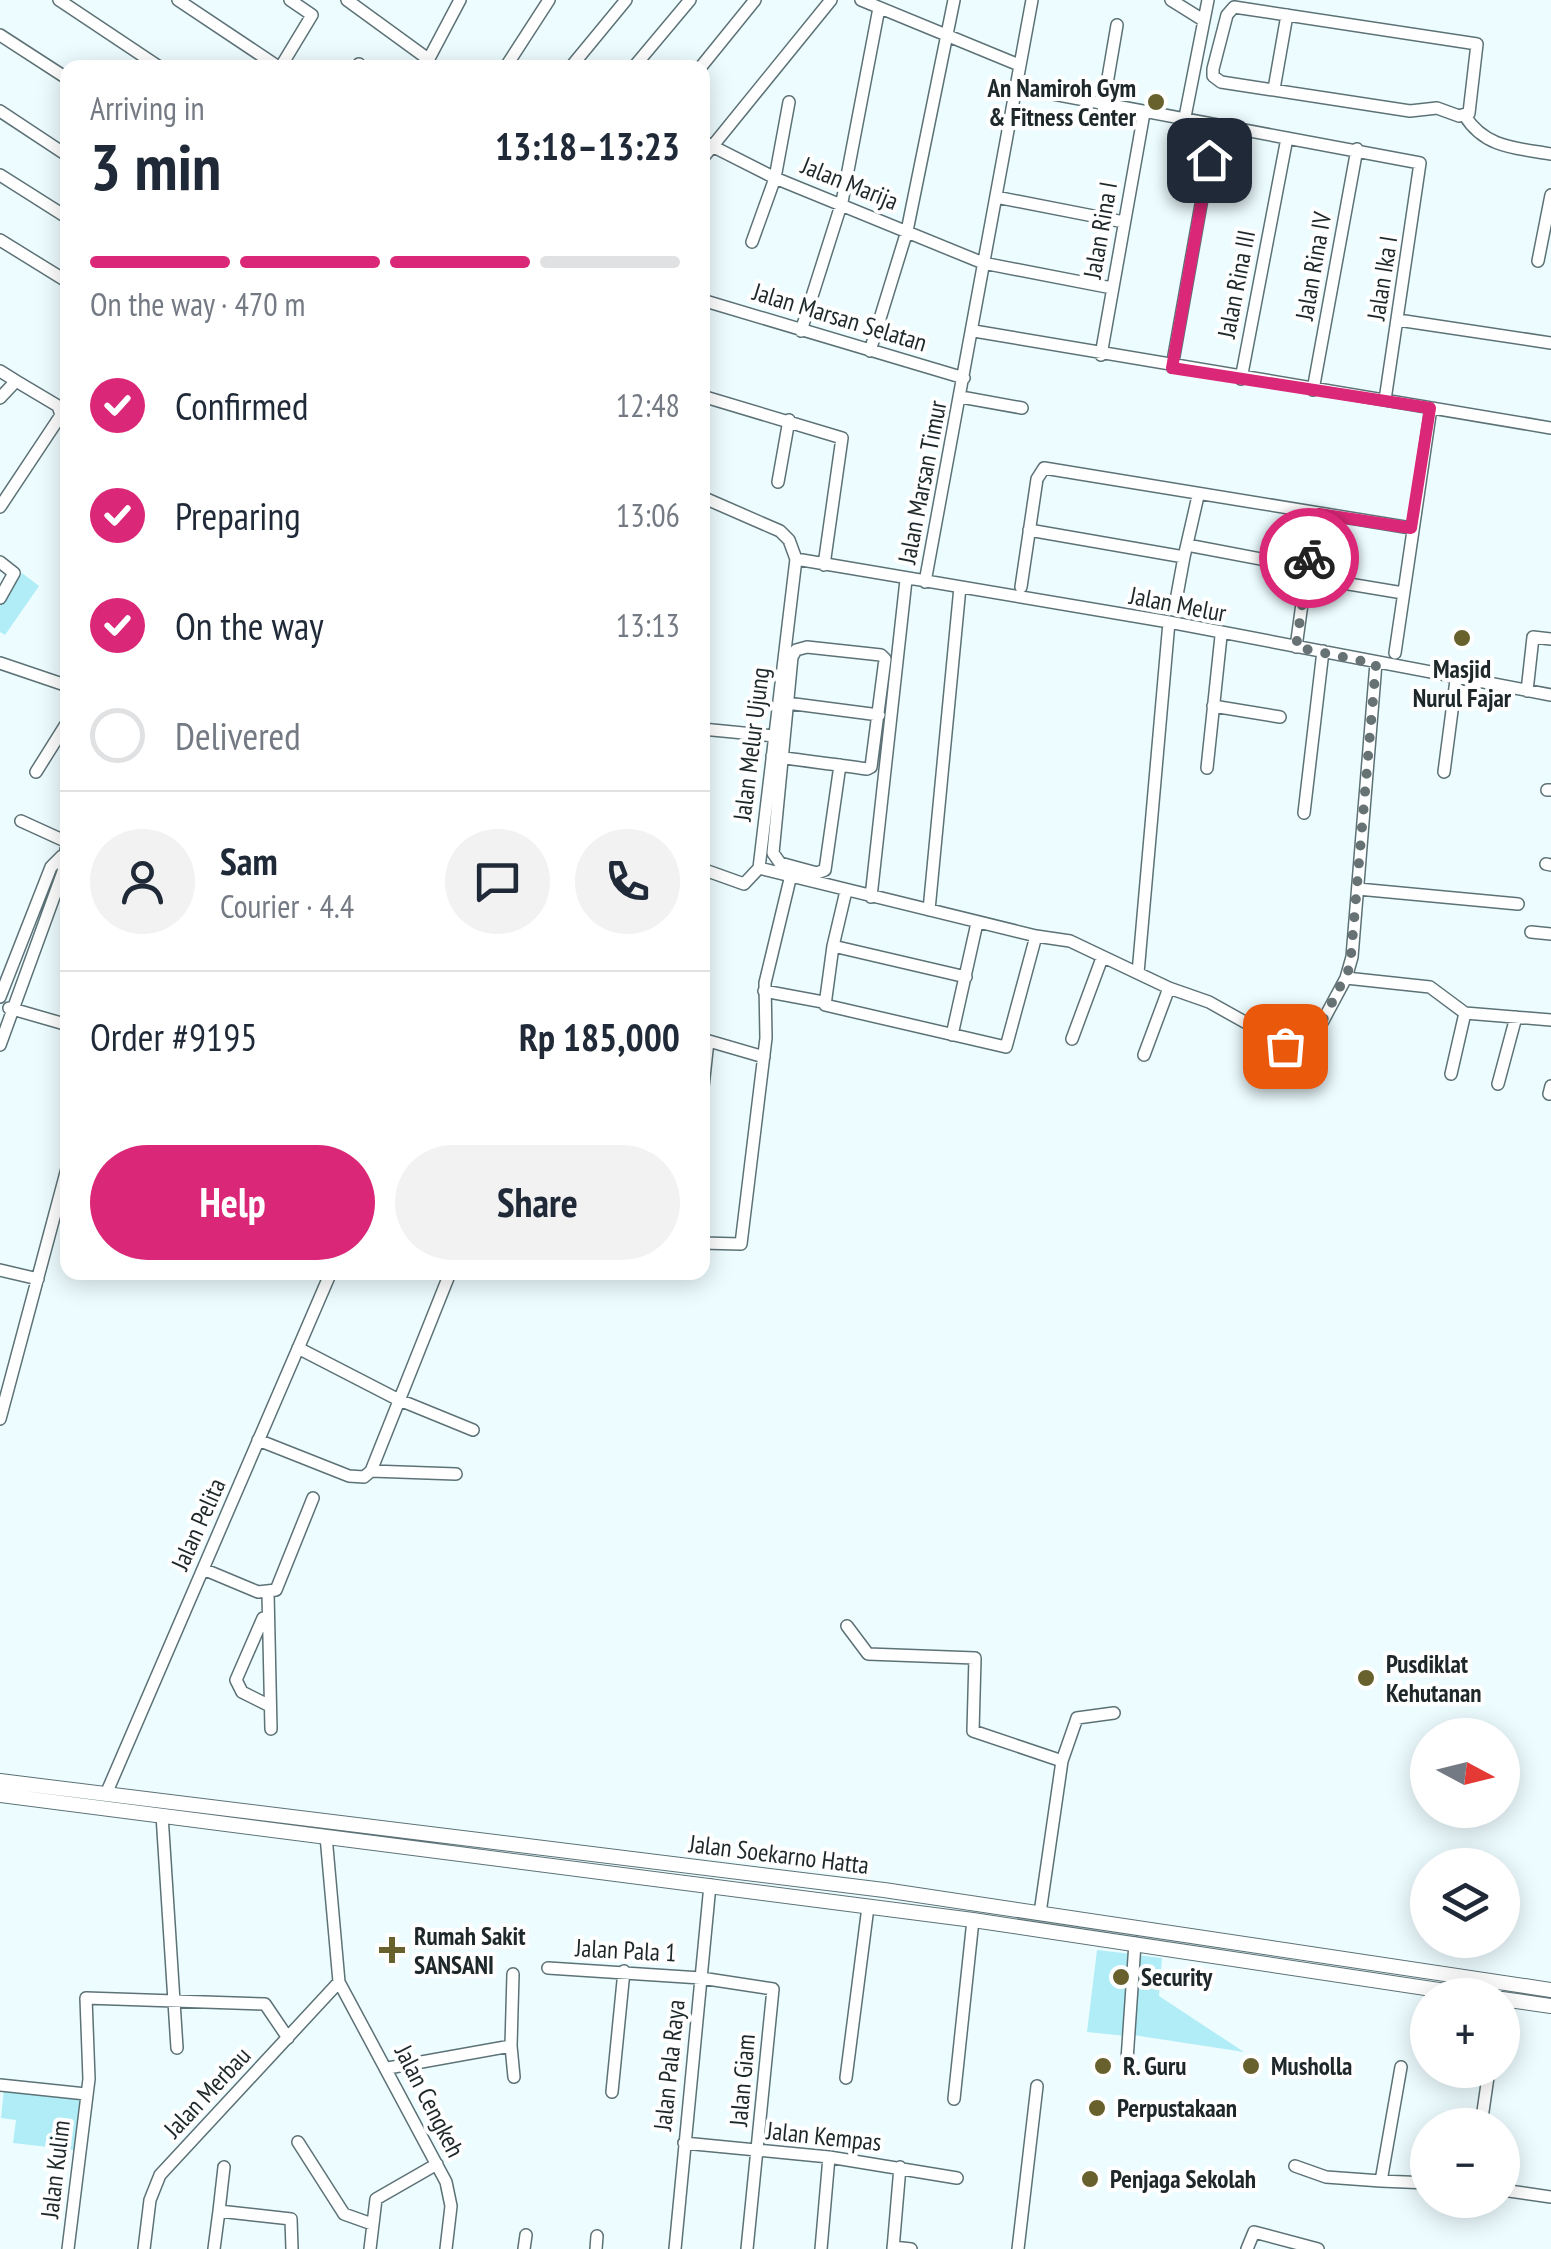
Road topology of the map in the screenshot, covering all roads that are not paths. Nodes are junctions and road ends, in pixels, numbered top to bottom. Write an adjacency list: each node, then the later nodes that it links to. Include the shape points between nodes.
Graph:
1 (59, 0): 24 (street)
2 (178, 0): 25 (street)
3 (290, 0): 26 (street, via 312,15)
4 (348, 0): 18 (street)
5 (370, 0): 18 (street)
6 (460, 0): 28 (street)
7 (549, 0): 29 (street)
8 (626, 0): 30 (street)
9 (690, 0): 31 (street)
10 (755, 0): 32 (street)
11 (830, 0): 44 (street)
12 (861, 0): 17 (street)
13 (954, 0): 23 (street)
14 (1032, 0): 33 (street, Jalan Marsan Timur)
15 (1171, 0): 20 (street)
16 (1208, 0): 20 (street)
17 (879, 8): 23 (street); 54 (street)
18 (361, 12): 27 (street)
19 (1287, 15): 36 (street); 36 (street, via 1231,9 1213,69 1221,82); 41 (street, via 1478,44)
20 (1204, 20): 42 (street)
21 (1117, 26): 38 (street)
22 (0, 35): 34 (street)
23 (946, 36): 33 (street); 57 (street)
24 (149, 60)
25 (268, 60)
26 (285, 60)
27 (422, 60)
28 (428, 60)
29 (510, 60)
30 (577, 60)
31 (640, 60)
32 (706, 60)
33 (1018, 65): 35 (street, Jalan Marsan Timur)
34 (60, 74)
35 (1015, 87): 38 (street); 53 (street, Jalan Marsan Timur)
36 (1274, 89): 41 (street)
37 (789, 102): 51 (street)
38 (1103, 106): 40 (street)
39 (1, 114): 48 (street)
40 (1144, 114): 42 (street); 56 (street, Jalan Rina I)
41 (1466, 116): 49 (street, via 1491,142)
42 (1184, 122): 43 (street)
43 (1216, 126): 45 (street); 71 (street)
44 (710, 137)
45 (1286, 138): 47 (street); 74 (street, Jalan Rina III)
46 (710, 144): 51 (street, Jalan Marija)
47 (1357, 149): 65 (street, Jalan Ika I, via 1420,163); 76 (street, Jalan Rina IV)
48 (60, 151)
49 (1551, 154)
50 (0, 175): 55 (street)
51 (775, 178): 54 (street, Jalan Marija); 59 (street)
52 (1551, 194): 60 (street)
53 (996, 197): 56 (street); 61 (street, Jalan Marsan Timur)
54 (842, 202): 57 (street, Jalan Marija); 66 (street)
55 (60, 213)
56 (1124, 222): 63 (street, Jalan Rina I)
57 (907, 230): 61 (street, Jalan Marija); 69 (street)
58 (0, 240): 62 (street)
59 (752, 242)
60 (1538, 262)
61 (983, 263): 63 (street, Jalan Marija); 67 (street, Jalan Marsan Timur)
62 (60, 277)
63 (1112, 288): 70 (street, Jalan Rina I)
64 (710, 303): 66 (street, Jalan Marsan Selatan)
65 (1398, 320): 68 (street); 80 (street, Jalan Ika I)
66 (801, 331): 69 (street, Jalan Marsan Selatan)
67 (974, 331): 70 (street); 73 (street, Jalan Marsan Timur)
68 (1551, 344)
69 (870, 351): 73 (street, Jalan Marsan Selatan)
70 (1101, 355): 71 (street)
71 (1172, 368): 74 (street)
72 (0, 371): 75 (street)
73 (964, 378): 77 (street, Jalan Marsan Timur)
74 (1242, 379): 76 (street)
75 (16, 381): 78 (street); 83 (street)
76 (1313, 390): 80 (street)
77 (961, 396): 81 (street); 100 (street, Jalan Marsan Timur)
78 (0, 398)
79 (710, 398): 85 (street)
80 (1384, 400): 82 (street)
81 (1022, 408)
82 (1430, 408): 86 (street); 92 (street)
83 (60, 412)
84 (60, 416): 90 (street)
85 (789, 420): 87 (street); 97 (street, via 844,442)
86 (1551, 428)
87 (778, 482)
88 (1198, 496): 91 (street); 93 (street, via 1044,468); 94 (street)
89 (710, 500): 95 (street, via 780,531)
90 (0, 506)
91 (1319, 514): 92 (street); 98 (street)
92 (1411, 528): 103 (street)
93 (1030, 530): 94 (street); 102 (street)
94 (1186, 551): 98 (street); 105 (street)
95 (796, 560): 97 (street, Jalan Melur); 124 (street, Jalan Melur Ujung)
96 (0, 562): 104 (street, via 14,573)
97 (824, 565): 99 (street, Jalan Melur)
98 (1307, 573): 103 (street); 109 (street)
99 (906, 580): 100 (street, Jalan Melur); 140 (street)
100 (925, 582): 101 (street, Jalan Melur)
101 (960, 587): 106 (street, Jalan Melur); 142 (street)
102 (1021, 587)
103 (1403, 593): 111 (street)
104 (0, 598)
105 (1175, 606)
106 (1169, 622): 107 (street, Jalan Melur); 151 (street)
107 (1221, 636): 109 (street, Jalan Melur); 119 (street)
108 (1551, 640): 116 (street, via 1533,637)
109 (1296, 647): 110 (street, Jalan Melur)
110 (1323, 651): 113 (street, Jalan Melur); 130 (street)
111 (1395, 653)
112 (0, 662): 115 (street)
113 (1376, 664): 114 (street, Jalan Melur); 138 (street)
114 (1456, 680): 116 (street, Jalan Melur); 129 (street)
115 (60, 683)
116 (1527, 692): 117 (street, Jalan Melur)
117 (1551, 695)
118 (787, 702): 120 (street); 120 (street, via 796,650 881,655); 125 (street)
119 (1214, 706): 121 (street); 127 (street)
120 (879, 715): 126 (street, via 874,763)
121 (1280, 717)
122 (710, 730): 124 (street)
123 (60, 734): 128 (street)
124 (774, 736): 125 (street, Jalan Melur Ujung)
125 (777, 757): 126 (street); 126 (street, via 774,857 817,872 826,870); 134 (street, Jalan Melur Ujung)
126 (840, 765)
127 (1207, 768)
128 (36, 772)
129 (1444, 772)
130 (1304, 814)
131 (21, 821): 132 (street)
132 (60, 839)
133 (60, 858): 147 (street)
134 (759, 868): 135 (street, via 744,884); 136 (street)
135 (710, 872)
136 (790, 874): 139 (street); 155 (street)
137 (60, 877): 149 (street)
138 (1358, 889): 141 (street); 153 (street)
139 (846, 891): 140 (street); 148 (street)
140 (871, 897): 142 (street)
141 (1518, 904)
142 (929, 910): 143 (street)
143 (977, 924): 146 (street); 152 (street)
144 (1531, 932): 145 (street)
145 (1551, 934)
146 (1036, 936): 150 (street, via 1070,941); 162 (street, via 1009,1043 998,1047)
147 (21, 942): 149 (street); 157 (street)
148 (834, 946): 152 (street); 156 (street)
149 (33, 950): 157 (street)
150 (1102, 958): 151 (street); 163 (street)
151 (1138, 973): 154 (street)
152 (966, 977): 162 (street)
153 (1346, 978): 154 (street, via 1317,1032 1299,1049); 158 (street, via 1438,990)
154 (1169, 988): 166 (street)
155 (764, 992): 156 (street); 167 (street)
156 (823, 1002): 162 (street)
157 (4, 1003): 161 (street); 165 (street)
158 (1465, 1013): 159 (street); 168 (street)
159 (1516, 1017): 160 (street); 169 (street)
160 (1551, 1020)
161 (60, 1023)
162 (952, 1035)
163 (1072, 1040)
164 (710, 1041): 167 (street)
165 (0, 1045)
166 (1144, 1055)
167 (764, 1057): 171 (street, via 741,1244)
168 (1451, 1074)
169 (1498, 1084)
170 (60, 1195): 173 (street)
171 (710, 1243)
172 (0, 1270): 173 (street)
173 (38, 1279): 178 (street)
174 (328, 1280): 176 (street, Jalan Pelita)
175 (447, 1280): 177 (street)
176 (298, 1348): 177 (street); 180 (street, Jalan Pelita)
177 (396, 1398): 179 (street); 181 (street)
178 (0, 1418)
179 (474, 1430)
180 (258, 1440): 181 (street, via 349,1476); 184 (street, Jalan Pelita)
181 (371, 1470): 182 (street)
182 (456, 1474)
183 (314, 1498): 185 (street, via 282,1582)
184 (203, 1569): 185 (street); 194 (street, Jalan Pelita)
185 (268, 1593): 186 (street)
186 (265, 1615): 188 (street); 188 (street, via 236,1680 242,1692)
187 (847, 1626): 191 (street, via 868,1654 975,1658 973,1731)
188 (268, 1704): 190 (street)
189 (1114, 1713): 191 (street, via 1077,1718)
190 (271, 1729)
191 (1062, 1761): 201 (street)
192 (0, 1780): 194 (main road, Jalan Soekarno Hatta)
193 (0, 1794): 195 (main road, Jalan Soekarno Hatta)
194 (106, 1794): 196 (main road, Jalan Soekarno Hatta)
195 (162, 1815): 197 (main road, Jalan Soekarno Hatta); 212 (street)
196 (404, 1828): 198 (main road); 201 (main road, Jalan Soekarno Hatta)
197 (326, 1836): 198 (main road, Jalan Soekarno Hatta); 209 (street)
198 (402, 1847): 199 (main road, Jalan Soekarno Hatta)
199 (710, 1885): 200 (main road, Jalan Soekarno Hatta); 208 (street, Jalan Pala Raya)
200 (868, 1907): 202 (main road, Jalan Soekarno Hatta); 222 (street)
201 (1040, 1913): 204 (main road, Jalan Soekarno Hatta)
202 (973, 1920): 203 (main road, Jalan Soekarno Hatta); 227 (street)
203 (1135, 1942): 204 (main road, Jalan Soekarno Hatta); 218 (street)
204 (1207, 1946): 210 (main road, Jalan Soekarno Hatta); 211 (main road, Jalan Soekarno Hatta)
205 (548, 1968): 206 (street, Jalan Pala 1)
206 (624, 1971): 208 (street, Jalan Pala 1); 225 (street)
207 (513, 1974): 216 (street)
208 (701, 1978): 229 (street, Jalan Pala Raya); 230 (street, Jalan Giam, via 772,1989)
209 (338, 1982): 215 (street, Jalan Merbau); 220 (street, Jalan Cengkeh)
210 (1410, 1984)
211 (1548, 1988)
212 (173, 1999): 215 (street, via 265,2004); 217 (street); 226 (street, Jalan Kulim, via 86,1998)
213 (1520, 2002): 214 (main road)
214 (1551, 2006)
215 (288, 2038): 246 (street, Jalan Merbau, via 155,2182)
216 (511, 2046): 220 (street); 221 (street)
217 (177, 2048)
218 (1127, 2060)
219 (1401, 2066): 237 (street)
220 (388, 2068): 232 (street, Jalan Cengkeh)
221 (514, 2077)
222 (846, 2078)
223 (0, 2085): 226 (street)
224 (1037, 2086): 256 (street)
225 (612, 2092)
226 (86, 2094): 245 (street, Jalan Kulim)
227 (954, 2099)
228 (298, 2142): 242 (street, via 344,2214)
229 (684, 2143): 230 (street, Jalan Kempas); 252 (street, Jalan Pala Raya)
230 (758, 2152): 231 (street, Jalan Kempas); 253 (street, Jalan Giam)
231 (830, 2157): 235 (street, Jalan Kempas); 254 (street)
232 (437, 2164): 242 (street, via 380,2195); 250 (street, Jalan Cengkeh, via 450,2194)
233 (1294, 2166): 237 (street, via 1326,2177)
234 (224, 2167): 241 (street)
235 (900, 2167): 236 (street, Jalan Kempas); 244 (street)
236 (957, 2178)
237 (1381, 2181): 238 (street)
238 (1410, 2183)
239 (1520, 2193): 240 (street)
240 (1551, 2197)
241 (218, 2211): 247 (street); 248 (street, via 291,2219)
242 (372, 2224): 249 (street)
243 (526, 2235): 251 (street)
244 (893, 2248): 255 (street)
245 (68, 2249)
246 (144, 2249)
247 (214, 2249)
248 (292, 2249)
249 (370, 2249)
250 (446, 2249)
251 (524, 2249)
252 (675, 2249)
253 (747, 2249)
254 (821, 2249)
255 (911, 2249)
256 (1018, 2249)
257 (1247, 2249): 258 (street, via 1254,2232)
258 (1318, 2249)

